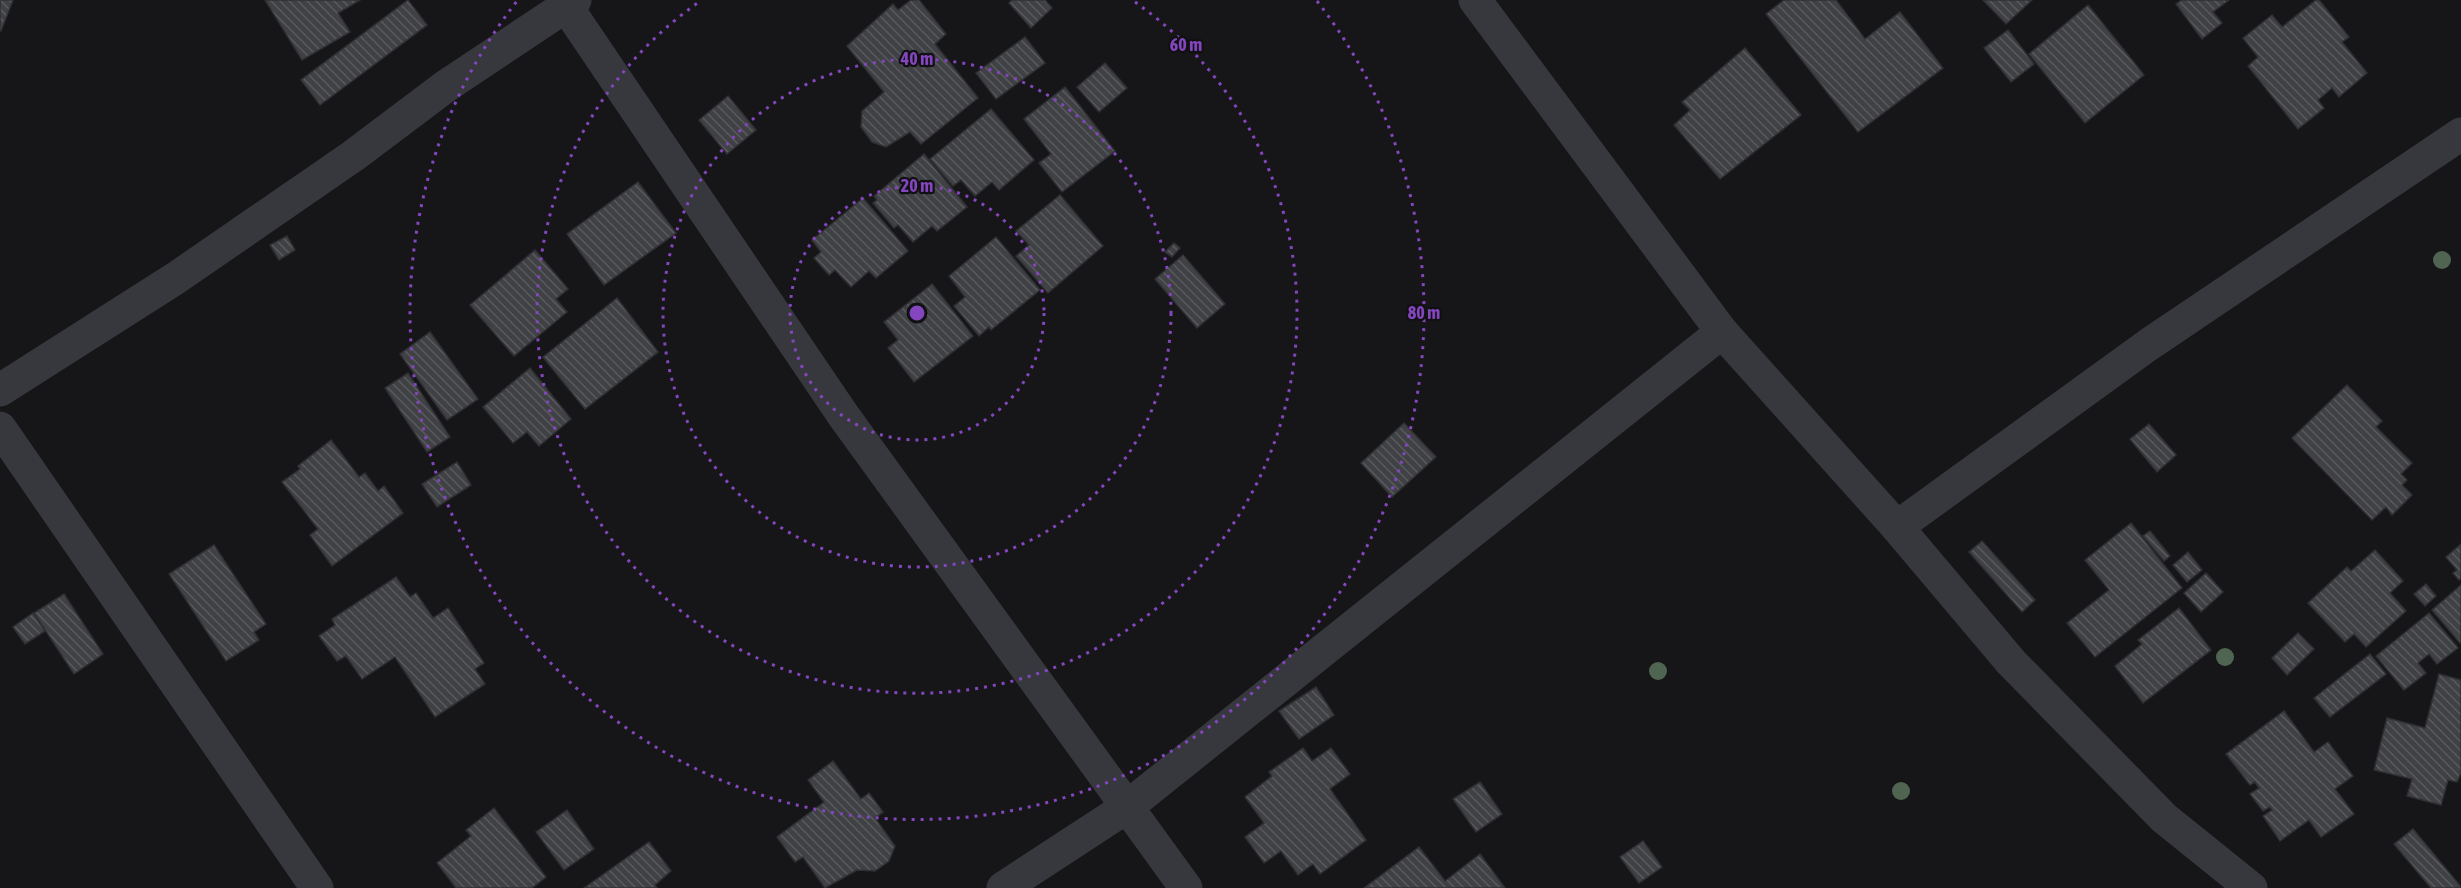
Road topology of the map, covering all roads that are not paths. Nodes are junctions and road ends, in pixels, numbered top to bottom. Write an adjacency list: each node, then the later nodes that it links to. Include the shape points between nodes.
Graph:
1 (1475, 0): 4 (street)
2 (571, 3): 5 (street, via 446,86 353,156 176,278); 8 (street, via 843,415)
3 (2461, 134): 7 (street, via 2148,345)
4 (1722, 332): 7 (street); 8 (street)
5 (0, 390)
6 (0, 428): 9 (street)
7 (1897, 527): 12 (street, via 2027,678 2164,818)
8 (1127, 807): 10 (street); 11 (street)
9 (317, 888)
10 (1003, 888)
11 (1186, 888)
12 (2251, 888)

